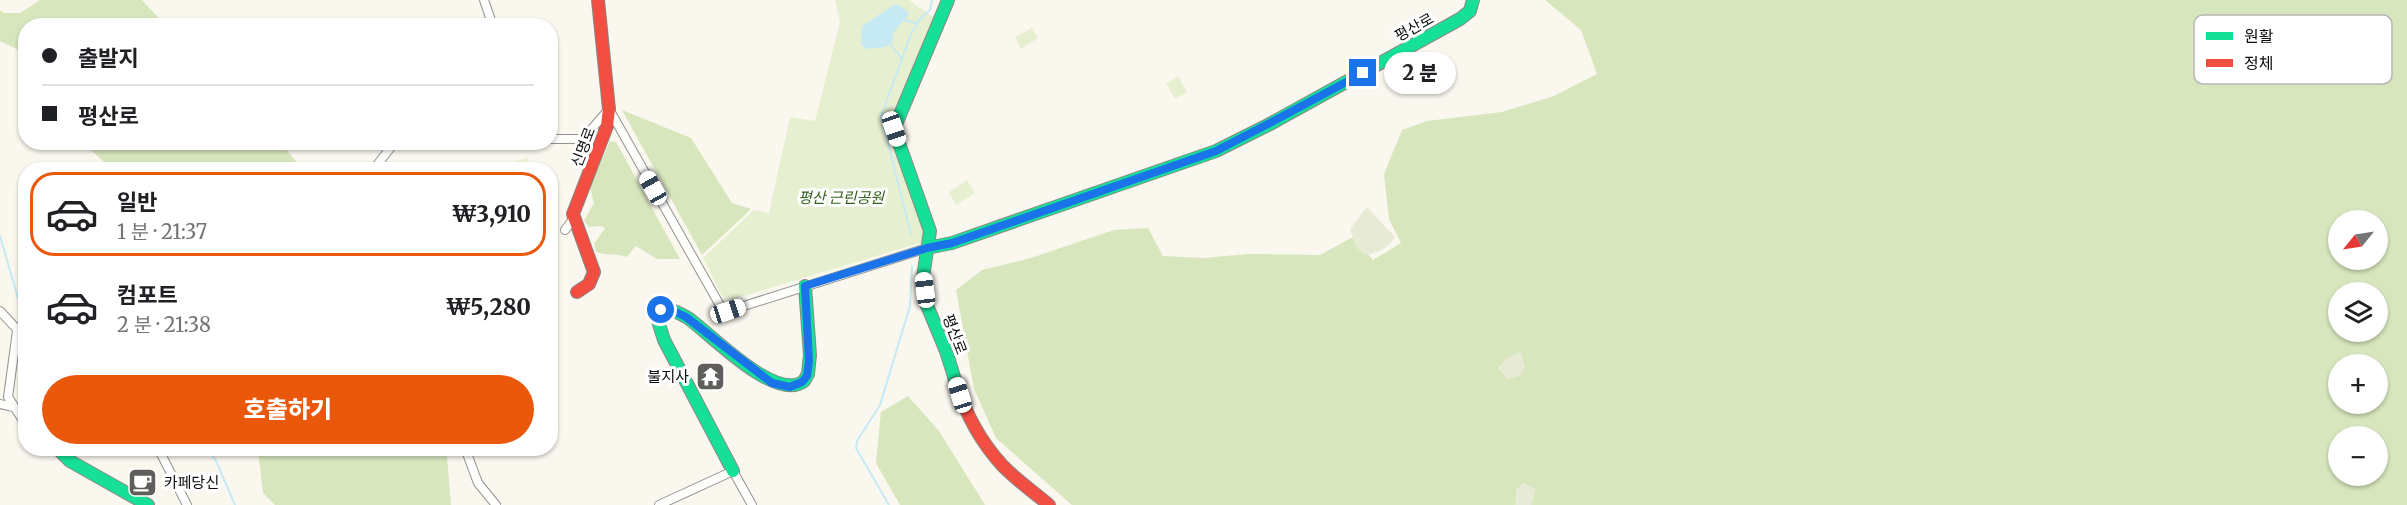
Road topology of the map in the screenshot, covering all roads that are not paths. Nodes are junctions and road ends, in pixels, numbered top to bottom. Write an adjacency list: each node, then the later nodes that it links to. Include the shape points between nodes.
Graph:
1 (484, 0): 5 (street)
2 (598, 0): 6 (street, 신명로)
3 (948, 0): 12 (street, 평산로, via 894,129 930,231)
4 (1473, 0): 12 (street, 평산로, via 1470,11 1461,19 1216,151 952,243)
5 (490, 18)
6 (609, 110): 7 (street, via 583,139); 10 (street, 신명로, via 607,126); 13 (street, via 722,309 728,311)
7 (558, 139)
8 (389, 150): 9 (street)
9 (379, 162)
10 (574, 218): 11 (street); 14 (street, via 594,272 589,284)
11 (565, 230)
12 (927, 248): 13 (street); 29 (street, 평산로, via 923,277 926,303 968,415 1003,466)
13 (805, 286): 23 (street, via 807,376 790,387 760,375 686,317 667,308 657,316 664,340)
14 (577, 292)
15 (0, 311): 16 (street)
16 (17, 331): 18 (street, via 8,397)
17 (0, 404): 18 (street)
18 (13, 406): 19 (street)
19 (18, 413)
20 (62, 456): 24 (street)
21 (162, 456): 25 (street)
22 (468, 456): 26 (street, via 478,483)
23 (733, 471): 27 (street); 28 (street)
24 (148, 505)
25 (187, 505)
26 (496, 505)
27 (659, 505)
28 (752, 505)
29 (1049, 505)

